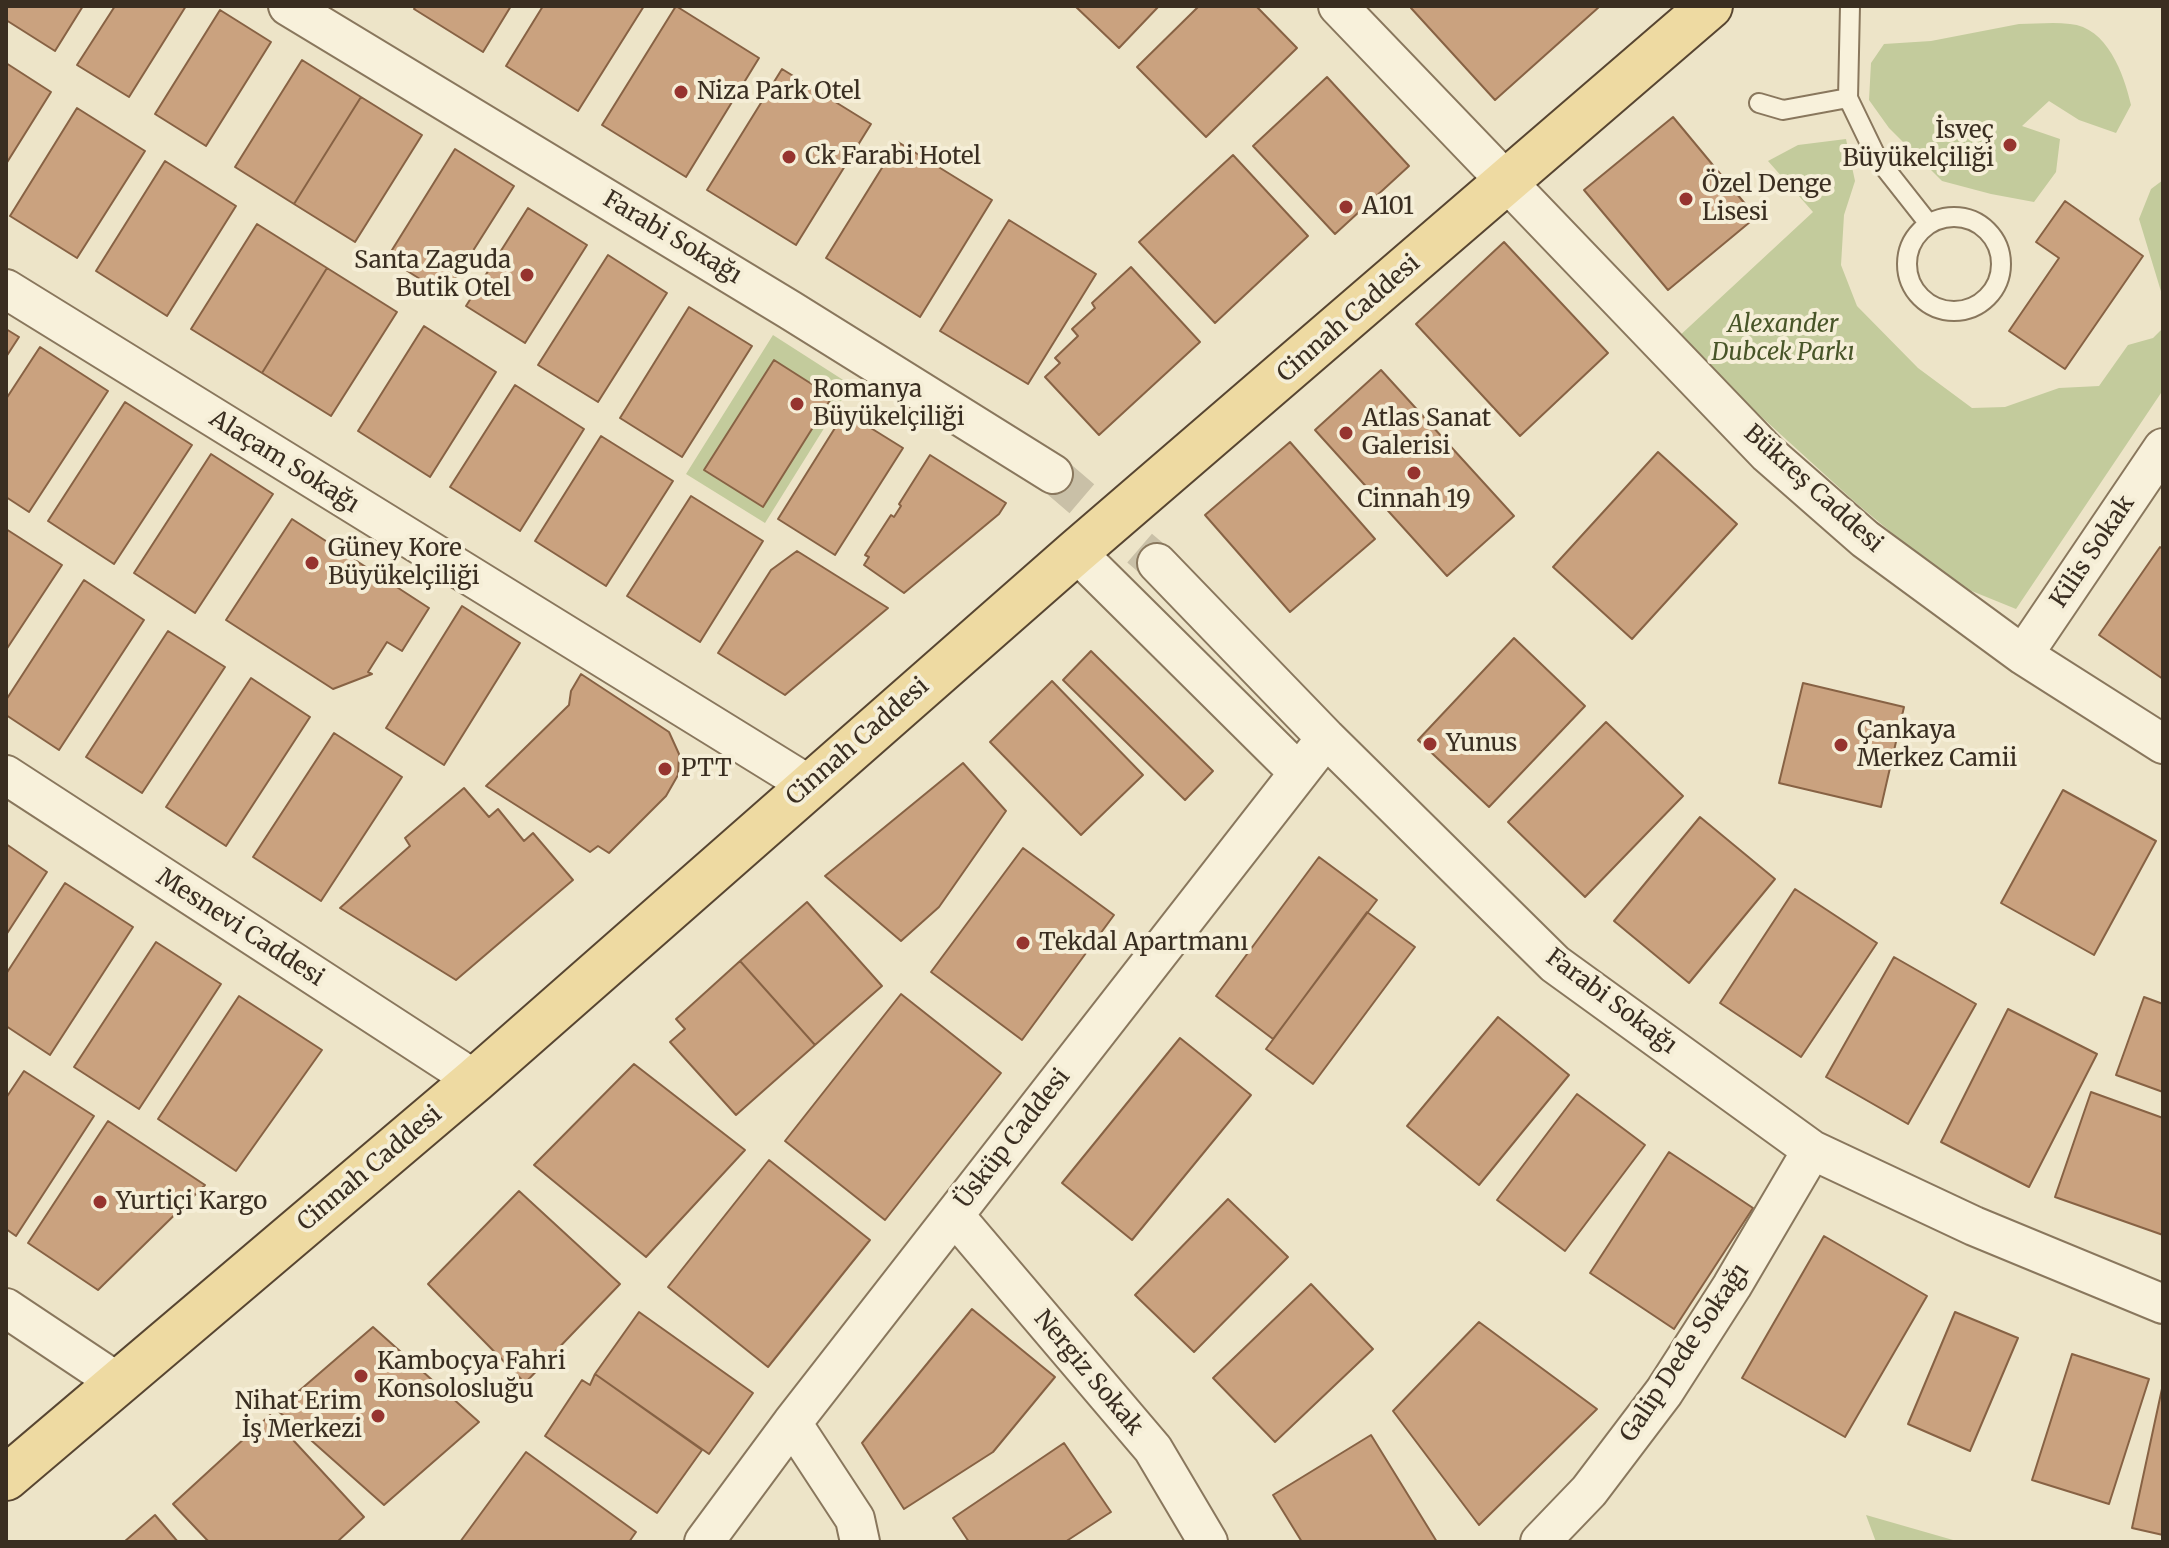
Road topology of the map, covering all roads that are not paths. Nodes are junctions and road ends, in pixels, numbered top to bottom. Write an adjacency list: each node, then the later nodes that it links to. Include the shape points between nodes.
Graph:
1 (288, 6): 11 (street, Farabi Sokağı)
2 (1338, 6): 7 (street, Bükreş Caddesi)
3 (1710, 6): 7 (main road, Cinnah Caddesi)
4 (1850, 6): 5 (lane)
5 (1848, 98): 6 (lane, via 1783,110); 8 (lane, via 1877,158)
6 (1759, 103)
7 (1507, 183): 12 (main road, Cinnah Caddesi); 14 (street, Bükreş Caddesi, via 1768,454 1865,539)
8 (1929, 224): 8 (lane, via 1908,254 1912,285 1934,307 1963,311 1978,306 1990,296 2002,268 1994,239 1970,220 1954,217)
9 (6, 289): 19 (street, Alaçam Sokağı)
10 (2163, 448): 14 (street, Kilis Sokak)
11 (1053, 474)
12 (1076, 552): 17 (street); 19 (main road, Cinnah Caddesi)
13 (1157, 563): 15 (street, Farabi Sokağı)
14 (2023, 655): 16 (street, Bükreş Caddesi)
15 (1326, 738): 17 (street, Üsküp Caddesi); 21 (street, Farabi Sokağı, via 1555,964)
16 (2163, 744)
17 (1298, 772): 22 (street, Üsküp Caddesi)
18 (6, 775): 20 (street, Mesnevi Caddesi)
19 (809, 785): 20 (main road, Cinnah Caddesi)
20 (475, 1080): 25 (main road, Cinnah Caddesi)
21 (1812, 1150): 23 (street, Farabi Sokağı, via 1974,1226); 31 (street, Galip Dede Sokağı, via 1664,1392 1589,1491)
22 (954, 1215): 26 (street, Üsküp Caddesi); 30 (street, Nergiz Sokak, via 1153,1449)
23 (2163, 1304)
24 (6, 1308): 25 (street)
25 (117, 1382): 27 (main road, Cinnah Caddesi)
26 (792, 1423): 28 (street, Üsküp Caddesi); 29 (street, via 855,1519)
27 (6, 1478)
28 (704, 1542)
29 (860, 1542)
30 (1208, 1542)
31 (1540, 1542)

